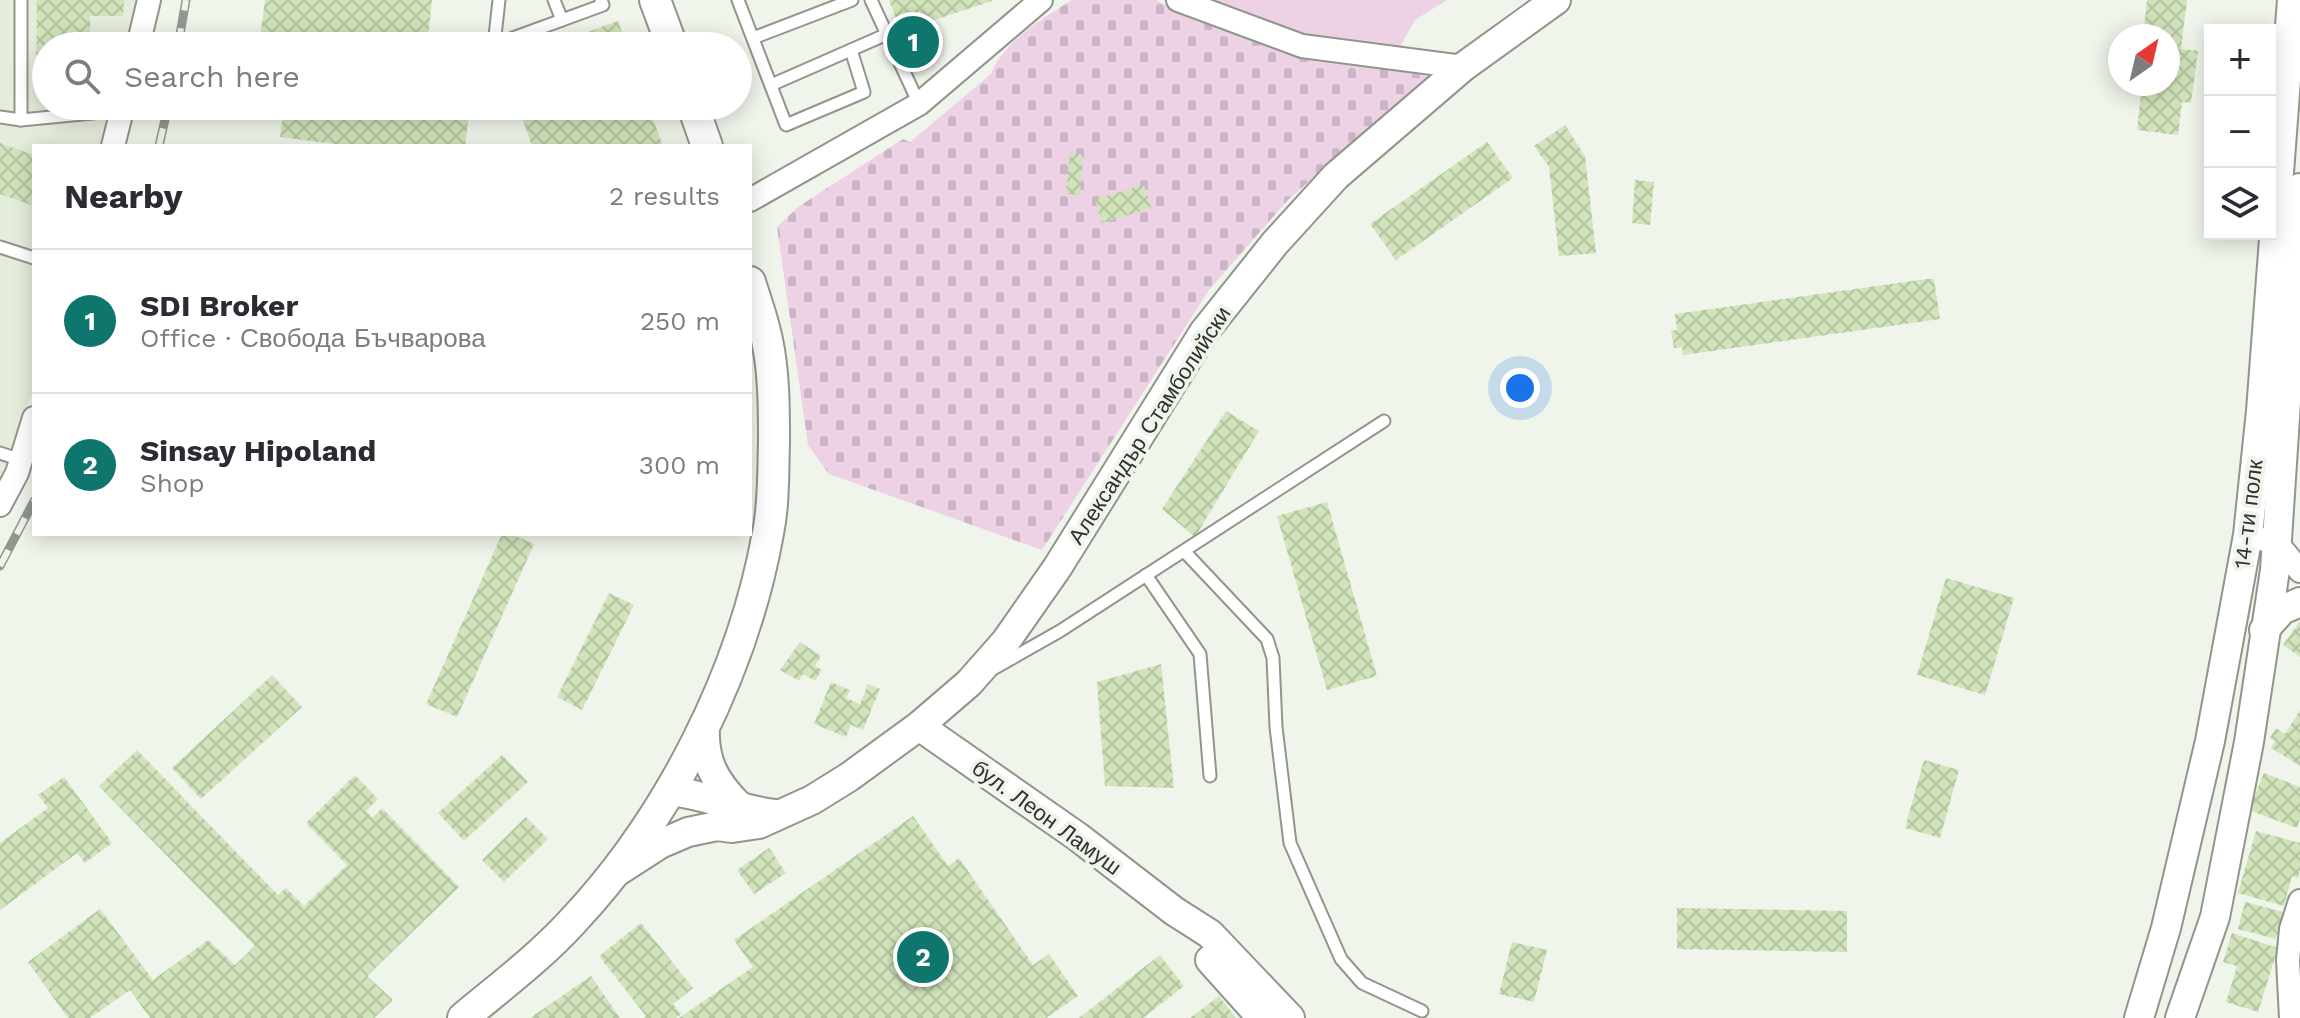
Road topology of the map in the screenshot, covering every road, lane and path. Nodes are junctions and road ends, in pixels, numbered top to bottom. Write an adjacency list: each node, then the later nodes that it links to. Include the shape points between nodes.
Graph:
1 (21, 0): 28 (lane)
2 (149, 0): 15 (street)
3 (499, 0): 16 (lane)
4 (554, 0): 14 (lane)
5 (601, 0): 14 (lane, via 603,5)
6 (655, 0): 18 (main road)
7 (738, 0): 19 (lane)
8 (852, 0): 21 (lane)
9 (871, 0): 20 (lane)
10 (1041, 0): 25 (street)
11 (1178, 0): 23 (street, via 1302,46)
12 (1556, 0): 23 (street, Александър Стамболийски)
13 (2292, 0): 43 (street, 14-ти полк)
14 (562, 20): 17 (lane)
15 (141, 32)
16 (495, 32)
17 (529, 32)
18 (667, 32)
19 (751, 32)
20 (885, 35): 22 (lane); 25 (lane)
21 (753, 38): 24 (lane)
22 (851, 50): 24 (lane); 24 (lane, via 864,92 786,125)
23 (1463, 67): 50 (street, Александър Стамболийски, via 1336,176 1266,254 1204,332 1057,568)
24 (771, 85)
25 (919, 104): 34 (street)
26 (0, 117): 28 (lane)
27 (32, 119): 28 (lane)
28 (21, 120)
29 (120, 120): 31 (street)
30 (698, 120): 32 (main road)
31 (114, 144)
32 (706, 144)
33 (2300, 188): 35 (street, 14-ти полк)
34 (752, 199)
35 (2298, 230): 44 (street, 14-ти полк)
36 (0, 247): 37 (lane)
37 (32, 257)
38 (752, 289): 51 (main road, via 767,342 774,411 769,531 753,597)
39 (32, 421): 41 (street)
40 (1384, 421): 45 (lane)
41 (11, 457): 42 (street)
42 (0, 505)
43 (2248, 535): 44 (street); 66 (street, 14-ти полк, via 2210,741)
44 (2278, 544): 46 (street); 49 (street, 14-ти полк)
45 (1184, 551): 47 (lane); 61 (lane, via 1267,639 1290,843 1341,959 1362,983)
46 (2300, 571)
47 (1146, 575): 50 (lane); 53 (lane, via 1200,654)
48 (2300, 602): 49 (street, via 2282,610)
49 (2264, 630): 67 (street, 14-ти полк, via 2249,742 2215,917)
50 (969, 683): 52 (street, Александър Стамболийски)
51 (705, 724): 54 (main road); 55 (street, via 704,747 715,779)
52 (919, 726): 56 (street, Александър Стамболийски, via 849,777); 60 (street, бул. Леон Ламуш)
53 (1210, 776)
54 (671, 791): 55 (street); 57 (street, via 684,807); 58 (main road)
55 (740, 808): 56 (street)
56 (780, 814): 57 (street, Александър Стамболийски, via 747,826)
57 (717, 826): 58 (street, Александър Стамболийски, via 660,844)
58 (611, 876): 63 (main road, via 535,959)
59 (2300, 901): 62 (street, via 2288,960)
60 (1174, 911): 64 (street, бул. Леон Ламуш, via 1197,946); 65 (street, бул. Леон Ламуш, via 1210,934)
61 (1422, 1011)
62 (2294, 1011)
63 (463, 1018)
64 (1262, 1018)
65 (1290, 1018)
66 (2139, 1018)
67 (2180, 1018)

